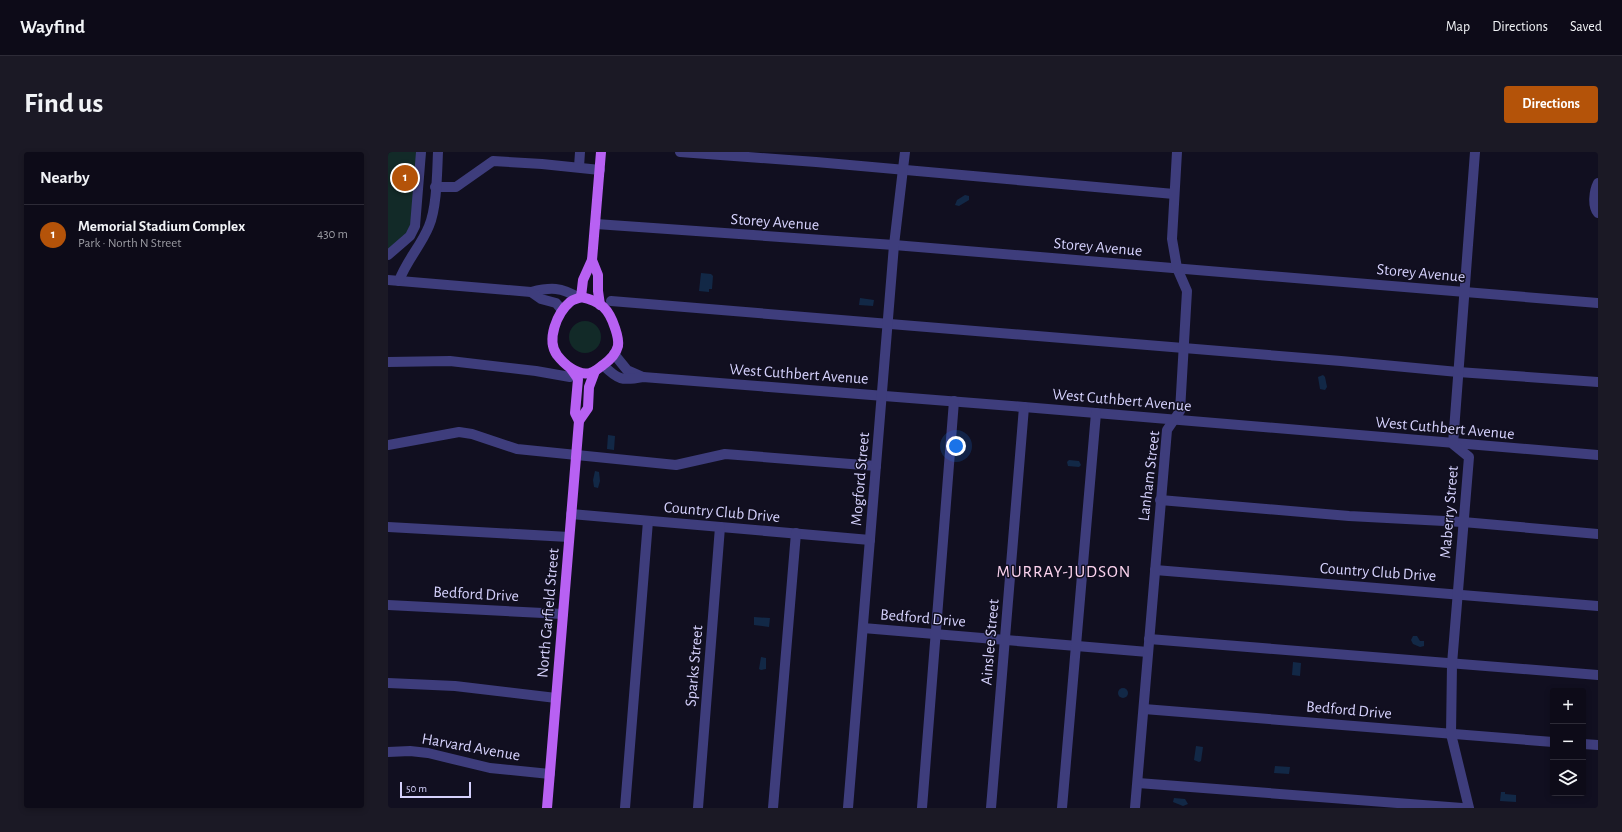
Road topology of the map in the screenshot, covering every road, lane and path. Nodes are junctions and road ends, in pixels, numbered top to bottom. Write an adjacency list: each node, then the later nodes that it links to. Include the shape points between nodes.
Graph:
1 (421, 152): 18 (street, via 416,226 410,236)
2 (438, 152): 13 (street)
3 (580, 152): 9 (street)
4 (601, 152): 10 (main road)
5 (680, 152): 11 (street)
6 (905, 152): 11 (street, Mogford Street)
7 (1177, 152): 14 (street, Lanham Street)
8 (1475, 152): 24 (street, Maberry Street)
9 (578, 167): 10 (street); 13 (street, via 493,161 456,187)
10 (600, 170): 16 (main road)
11 (903, 171): 14 (street); 17 (street, Mogford Street)
12 (1598, 183): 15 (street, via 1594,203)
13 (435, 187): 22 (street, via 430,226 410,257)
14 (1174, 194): 20 (street, Lanham Street, via 1172,240)
15 (1598, 214)
16 (596, 224): 17 (street, Storey Avenue); 19 (main road)
17 (894, 245): 20 (street, Storey Avenue); 30 (street, Mogford Street)
18 (388, 255)
19 (592, 260): 25 (main road, via 583,280); 28 (main road, via 598,275)
20 (1177, 268): 24 (street, Storey Avenue); 31 (street, Lanham Street, via 1187,291)
21 (388, 280): 22 (street)
22 (399, 281): 23 (street)
23 (531, 292): 25 (street, via 545,288 567,290); 29 (street, via 541,299 556,303)
24 (1465, 292): 27 (street, Storey Avenue); 35 (street, Maberry Street)
25 (580, 298): 28 (main road, via 591,299); 29 (main road, via 571,300)
26 (611, 301): 30 (street)
27 (1598, 303)
28 (600, 305): 32 (main road, via 612,317 618,336)
29 (562, 310): 36 (main road, via 552,342 555,352)
30 (888, 323): 31 (street); 39 (street, Mogford Street)
31 (1184, 348): 35 (street); 43 (street, Lanham Street, via 1180,410)
32 (614, 354): 34 (main road); 37 (street, West Cuthbert Avenue, via 627,370)
33 (388, 362): 36 (street, via 450,361)
34 (599, 368): 36 (main road, via 589,373); 37 (street, West Cuthbert Avenue, via 628,380); 44 (main road, via 589,387 588,408)
35 (1458, 372): 38 (street); 45 (street, Maberry Street)
36 (571, 373): 44 (main road, via 578,379 575,413)
37 (643, 377): 39 (street, West Cuthbert Avenue)
38 (1598, 382)
39 (882, 395): 40 (street, West Cuthbert Avenue); 49 (street, Mogford Street)
40 (954, 401): 41 (street, West Cuthbert Avenue); 66 (street)
41 (1024, 407): 42 (street, West Cuthbert Avenue); 68 (street, Ainslee Street)
42 (1096, 413): 43 (street, West Cuthbert Avenue); 69 (street)
43 (1173, 420): 45 (street, West Cuthbert Avenue); 50 (street, Lanham Street, via 1167,430)
44 (579, 421): 48 (main road, North Garfield Street)
45 (1453, 444): 47 (street, West Cuthbert Avenue); 53 (street, Maberry Street, via 1469,458)
46 (388, 445): 48 (street, via 459,432 517,449)
47 (1598, 455)
48 (576, 456): 49 (street, via 676,465 725,454); 51 (main road, North Garfield Street)
49 (876, 466): 59 (street, Mogford Street)
50 (1160, 500): 53 (street, via 1349,516); 60 (street, Lanham Street)
51 (571, 514): 52 (street, Country Club Drive); 58 (main road, North Garfield Street)
52 (648, 521): 55 (street, Country Club Drive); 84 (street)
53 (1463, 522): 57 (street); 61 (street, Maberry Street)
54 (388, 527): 58 (street)
55 (720, 527): 56 (street, Country Club Drive); 85 (street, Sparks Street)
56 (796, 534): 59 (street, Country Club Drive); 86 (street)
57 (1598, 534)
58 (569, 537): 64 (main road, North Garfield Street)
59 (870, 540): 65 (street, Mogford Street)
60 (1155, 570): 61 (street, Country Club Drive); 67 (street, Lanham Street)
61 (1457, 593): 63 (street, Country Club Drive); 71 (street, Maberry Street)
62 (388, 605): 64 (street, Bedford Drive)
63 (1598, 606)
64 (563, 614): 74 (main road, North Garfield Street)
65 (863, 628): 66 (street, Bedford Drive); 87 (street, Mogford Street)
66 (936, 634): 68 (street, Bedford Drive); 88 (street)
67 (1149, 639): 70 (street, Lanham Street); 71 (street)
68 (1005, 640): 69 (street, Bedford Drive); 89 (street, Ainslee Street)
69 (1076, 645): 70 (street, Bedford Drive); 90 (street)
70 (1148, 652): 75 (street, Lanham Street)
71 (1452, 664): 72 (street); 76 (street, Maberry Street)
72 (1598, 676)
73 (388, 683): 74 (street, via 455,686)
74 (556, 698): 81 (main road, North Garfield Street)
75 (1144, 709): 76 (street, Bedford Drive); 82 (street, Lanham Street)
76 (1451, 734): 77 (street, Bedford Drive); 93 (street, Maberry Street)
77 (1550, 742)
78 (1586, 744): 79 (street)
79 (1598, 745)
80 (388, 752): 81 (street, Harvard Avenue, via 428,753 490,768)
81 (550, 774): 83 (main road, North Garfield Street)
82 (1138, 783): 91 (street, Lanham Street); 92 (street)
83 (547, 808)
84 (625, 808)
85 (698, 808)
86 (773, 808)
87 (848, 808)
88 (922, 808)
89 (991, 808)
90 (1062, 808)
91 (1136, 808)
92 (1462, 808)
93 (1469, 808)

